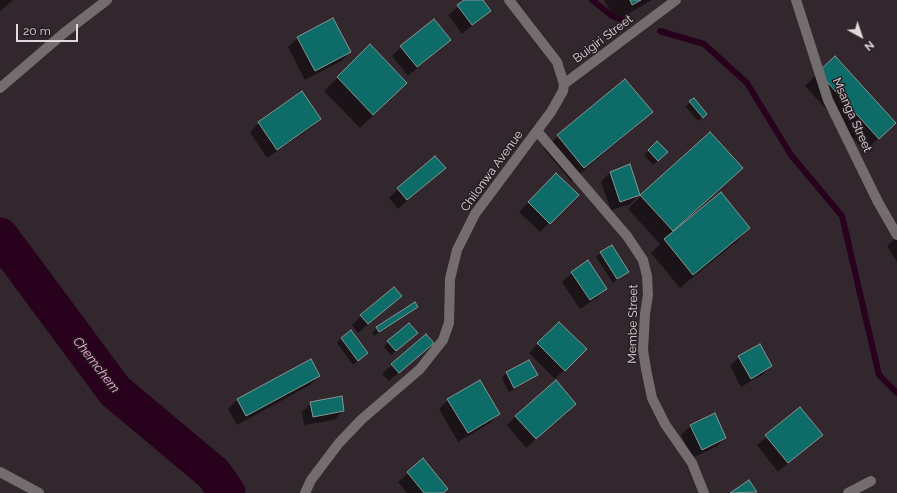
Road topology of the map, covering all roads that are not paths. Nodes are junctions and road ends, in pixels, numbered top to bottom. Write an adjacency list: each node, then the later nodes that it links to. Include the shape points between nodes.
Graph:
1 (107, 0): 6 (street)
2 (509, 0): 5 (street, via 557,62)
3 (676, 0): 5 (street, Buigiri Street)
4 (796, 0): 8 (street, Msanga Street, via 828,100)
5 (564, 84): 7 (street, Chilonwa Avenue, via 563,92)
6 (0, 88)
7 (537, 131): 12 (street, Chilonwa Avenue, via 475,214 457,250 450,279 449,323 443,340 420,369 362,418 339,443 310,480); 13 (street, Membe Street, via 640,253 648,282 643,350 652,398 665,424 692,463)
8 (897, 235)
9 (0, 472): 11 (street)
10 (870, 481): 14 (street)
11 (38, 493)
12 (306, 493)
13 (704, 493)
14 (848, 493)

